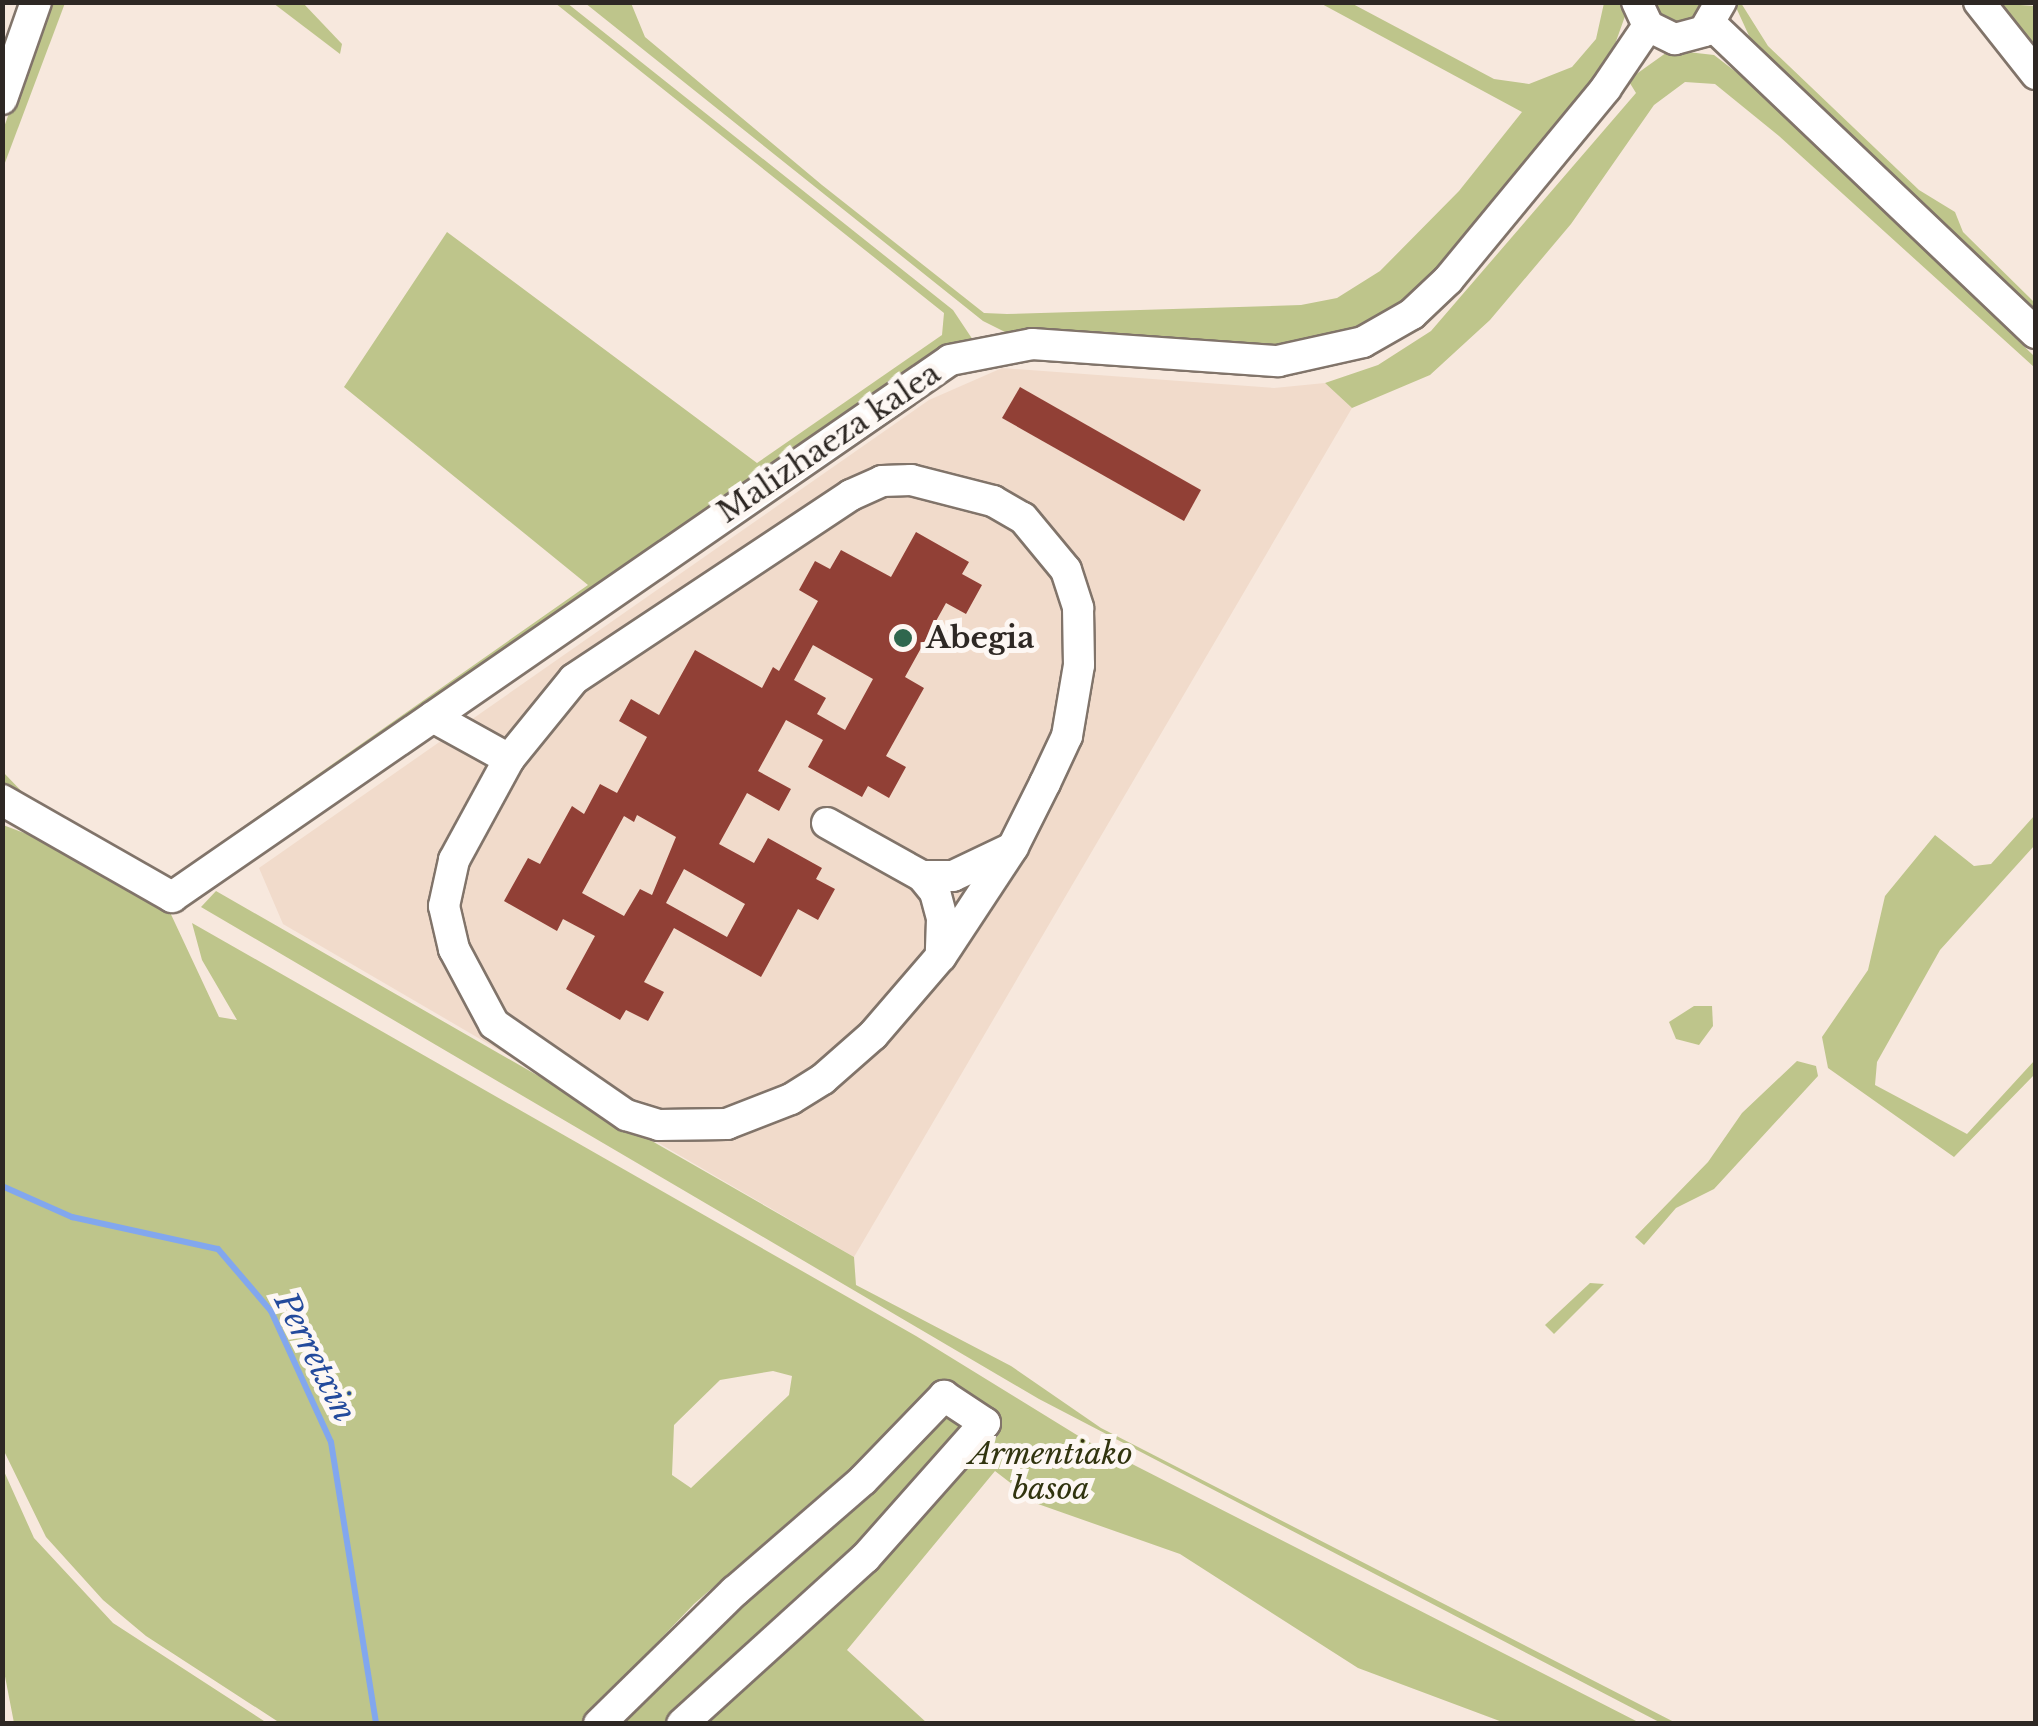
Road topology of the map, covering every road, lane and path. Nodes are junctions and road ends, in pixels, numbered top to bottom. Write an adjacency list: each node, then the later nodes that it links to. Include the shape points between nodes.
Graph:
1 (36, 2): 5 (street)
2 (1978, 2): 6 (street)
3 (1716, 13): 4 (street, via 1675,39); 8 (street)
4 (1643, 14): 9 (street, Malizhaeza kalea, via 1606,88 1448,280 1386,330 1338,351 1278,361 1032,344 950,360)
5 (14, 34): 7 (street)
6 (2036, 74)
7 (2, 99)
8 (2036, 333)
9 (524, 654): 10 (street); 11 (street, Malizhaeza kalea)
10 (574, 678): 12 (street); 17 (street, via 851,494 882,481 912,480 993,502 1046,540 1066,570 1078,608 1079,665 1066,736)
11 (434, 717): 12 (street); 15 (street, Malizhaeza kalea, via 172,898)
12 (509, 758): 19 (street, via 447,878 444,906 454,949 494,1024 626,1115 692,1128 727,1124 791,1100 873,1035)
13 (2, 800): 15 (street, Malizhaeza kalea)
14 (2, 818): 15 (street)
15 (38, 820)
16 (827, 822): 18 (street)
17 (1013, 848): 18 (street, via 977,868); 19 (street)
18 (922, 876): 19 (street, via 939,906)
19 (941, 956)
20 (600, 1724): 21 (street, via 944,1396 984,1423 865,1558)
21 (682, 1724)

